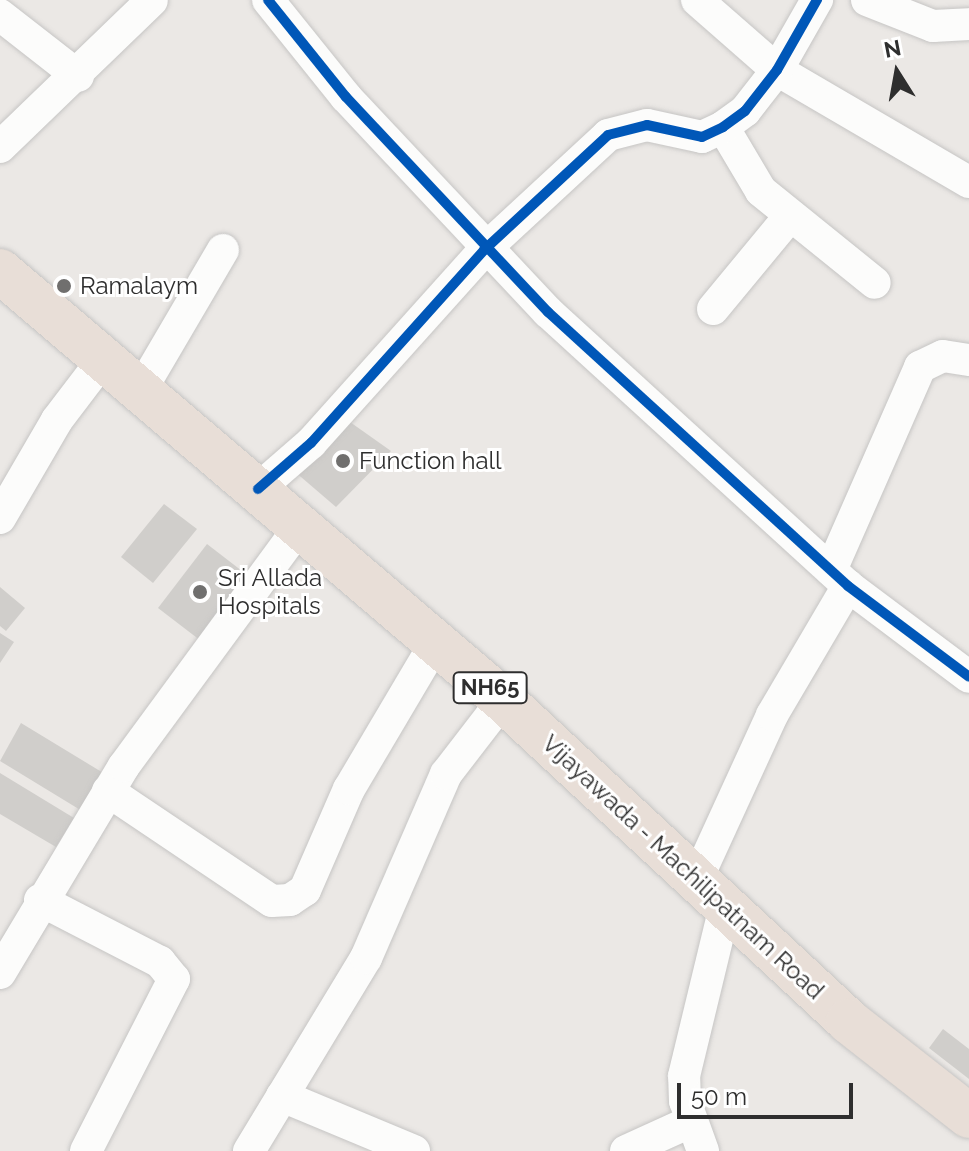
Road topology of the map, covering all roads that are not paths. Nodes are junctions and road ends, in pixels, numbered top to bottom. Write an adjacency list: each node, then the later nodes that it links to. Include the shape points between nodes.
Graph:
1 (152, 0): 9 (street)
2 (268, 0): 15 (street)
3 (697, 0): 8 (street)
4 (817, 0): 8 (street)
5 (867, 0): 7 (street, via 933,26)
6 (0, 15): 9 (street)
7 (969, 24)
8 (777, 70): 10 (street, via 745,111); 12 (street)
9 (78, 76): 11 (street)
10 (723, 127): 13 (street, via 750,177); 15 (street, via 702,137 647,125 608,135)
11 (0, 147)
12 (969, 182)
13 (789, 217): 17 (street); 18 (street)
14 (223, 250): 21 (street)
15 (484, 250): 23 (street, via 311,443); 26 (street)
16 (0, 271): 19 (highway, Vijayawada - Machilipatnam Road / NH65)
17 (875, 283)
18 (713, 309)
19 (105, 357): 21 (highway, Vijayawada - Machilipatnam Road / NH65); 22 (street)
20 (969, 360): 26 (street, via 943,356 920,367)
21 (142, 388): 23 (highway, Vijayawada - Machilipatnam Road / NH65)
22 (8, 486): 24 (street)
23 (258, 489): 25 (highway, Vijayawada - Machilipatnam Road / NH65)
24 (0, 518)
25 (301, 525): 27 (highway, Vijayawada - Machilipatnam Road / NH65); 30 (street, via 186,675)
26 (839, 578): 28 (street); 31 (street, via 772,715)
27 (436, 642): 29 (highway, Vijayawada - Machilipatnam Road / NH65); 30 (street, via 349,789 305,890 290,900 272,901)
28 (969, 677)
29 (503, 700): 31 (highway, Vijayawada - Machilipatnam Road / NH65); 34 (street, via 446,774 366,958)
30 (108, 791): 32 (street)
31 (711, 891): 35 (highway, Vijayawada - Machilipatnam Road / NH65, via 848,1021); 36 (street, via 684,1076)
32 (40, 900): 33 (street); 37 (street, via 160,962 174,979)
33 (0, 973)
34 (282, 1096): 38 (street); 39 (street)
35 (969, 1116)
36 (690, 1122): 40 (street); 41 (street)
37 (86, 1151)
38 (249, 1151)
39 (414, 1151)
40 (626, 1151)
41 (703, 1151)

